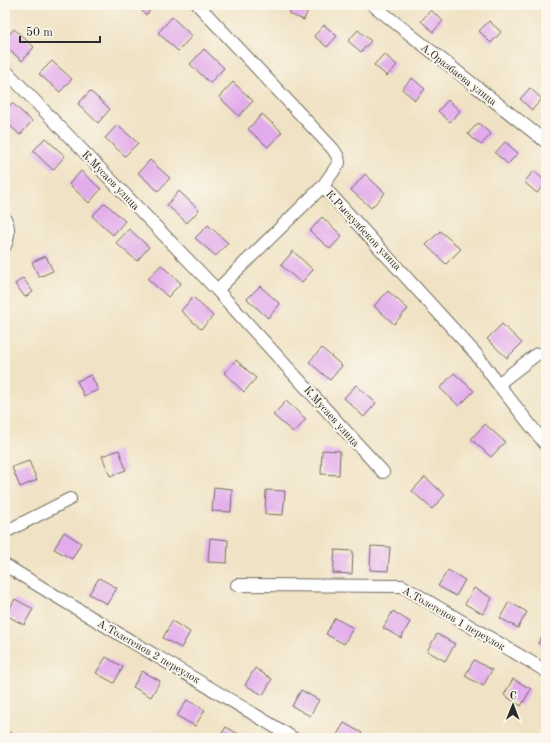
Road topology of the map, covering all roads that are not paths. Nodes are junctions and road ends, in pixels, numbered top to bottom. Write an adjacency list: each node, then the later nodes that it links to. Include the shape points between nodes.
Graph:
1 (198, 5): 5 (street, К.Рыскулбеков улица, via 333,149 339,163)
2 (373, 5): 4 (street, А.Оразбаева улица)
3 (5, 70): 8 (street, К.Мусаев улица)
4 (546, 142)
5 (323, 186): 8 (street); 10 (street, К.Рыскулбеков улица, via 476,354)
6 (5, 219): 7 (street, via 9,237)
7 (5, 246)
8 (217, 290): 12 (street, К.Мусаев улица)
9 (537, 354): 10 (street)
10 (498, 384): 11 (street, К.Рыскулбеков улица)
11 (546, 445)
12 (383, 472)
13 (70, 499): 14 (street)
14 (5, 532)
15 (5, 564): 18 (street, А.Толегенов 2 переулок)
16 (237, 585): 17 (street, А.Толегенов 1 переулок, via 402,586)
17 (546, 671)
18 (293, 738)

